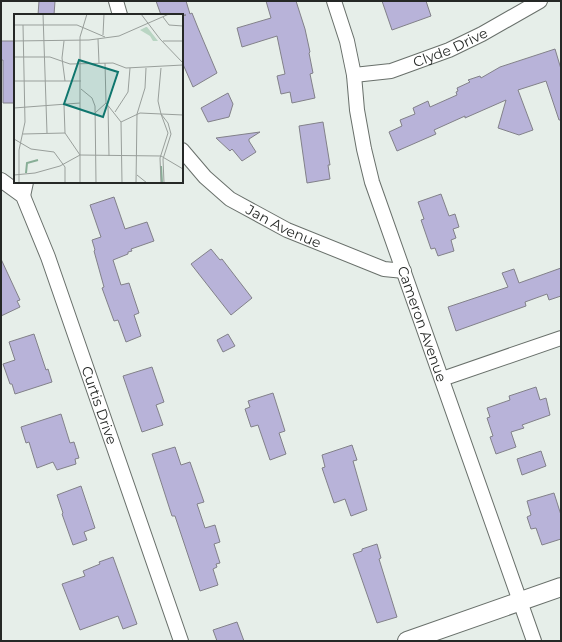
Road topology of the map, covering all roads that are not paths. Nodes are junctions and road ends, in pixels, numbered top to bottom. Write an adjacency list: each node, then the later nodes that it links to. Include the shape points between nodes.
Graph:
1 (334, 1): 3 (street, Cameron Avenue, via 347,41)
2 (540, 1): 3 (street, Clyde Drive, via 449,50 391,71)
3 (354, 75): 8 (street, Cameron Avenue, via 357,110 372,182)
4 (183, 151): 8 (street, Jan Avenue, via 205,177 230,199 287,230 384,269)
5 (1, 180): 7 (street)
6 (26, 183): 7 (street)
7 (23, 196): 13 (street, Curtis Drive, via 48,257)
8 (404, 271): 10 (street, Cameron Avenue)
9 (561, 338): 10 (street)
10 (442, 379): 12 (street, Cameron Avenue)
11 (561, 587): 12 (street)
12 (520, 602): 14 (street); 15 (street, Cameron Avenue)
13 (181, 641)
14 (407, 641)
15 (534, 641)

